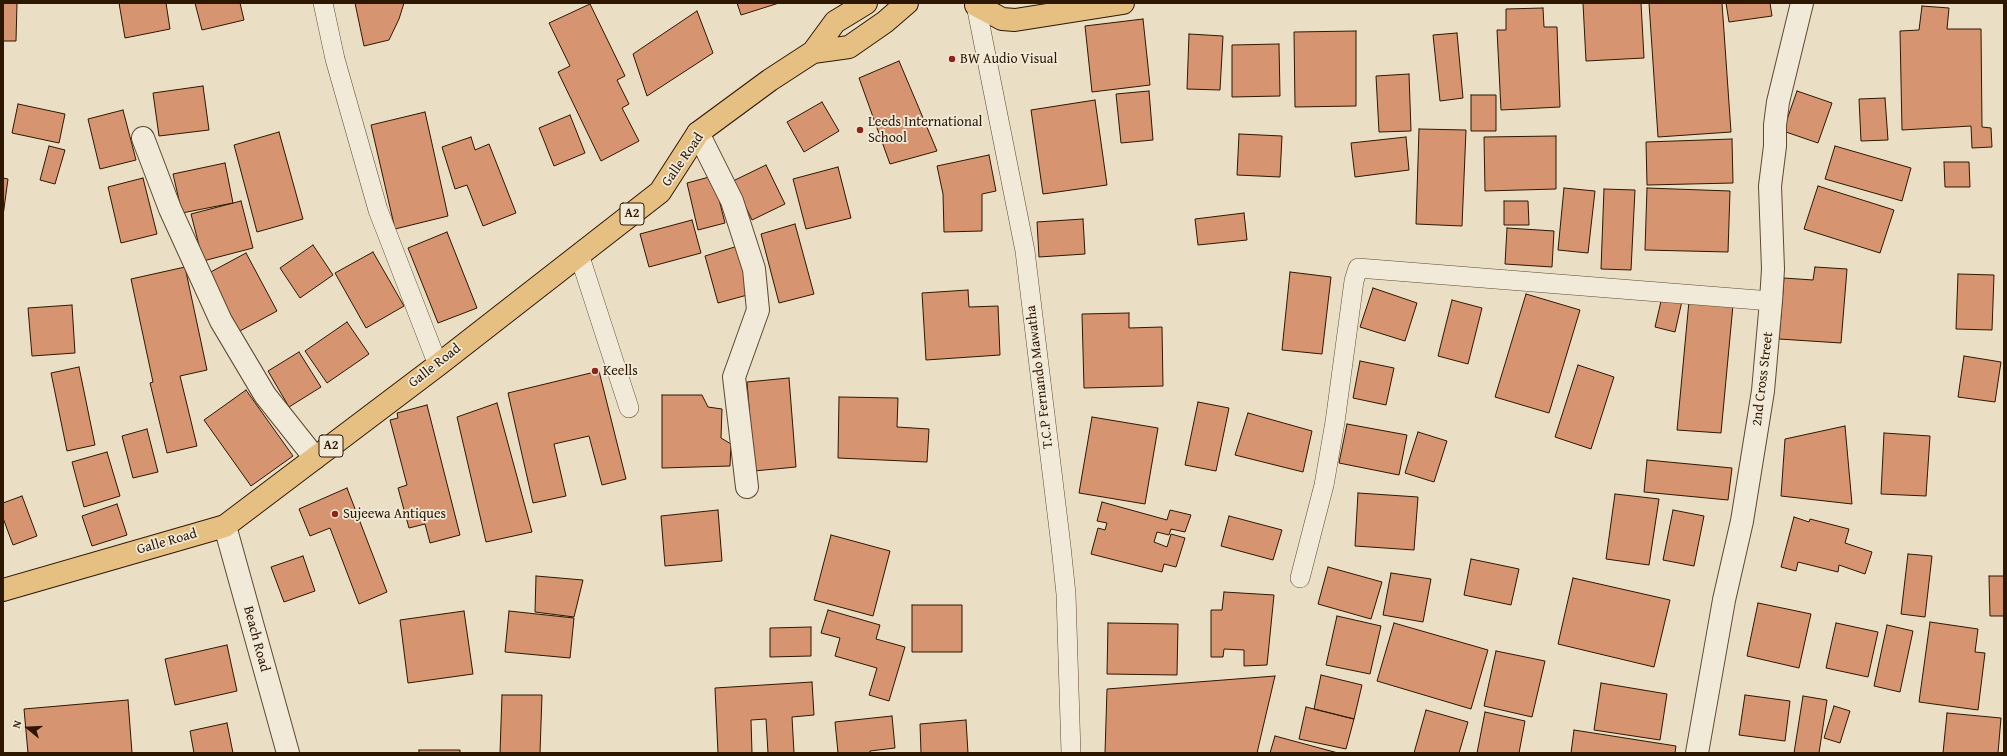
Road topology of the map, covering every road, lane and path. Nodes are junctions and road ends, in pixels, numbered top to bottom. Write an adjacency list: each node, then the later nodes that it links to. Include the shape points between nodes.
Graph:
1 (323, 3): 12 (lane, via 335,59 378,210)
2 (866, 3): 7 (main road, Galle Road / A2, via 835,22)
3 (906, 3): 7 (main road, Galle Road / A2, via 885,22 849,47)
4 (1122, 3): 6 (main road, via 1015,20 1002,19)
5 (1802, 3): 11 (street, 2nd Cross Street, via 1775,125 1770,186 1773,269)
6 (976, 5): 20 (lane, T.C.P Fernando Mawatha, via 1026,259 1066,594)
7 (813, 52): 8 (main road, Galle Road / A2)
8 (698, 133): 10 (main road, Galle Road / A2, via 660,192); 15 (street, via 732,200 754,269 758,310 734,377)
9 (143, 138): 14 (street, via 170,209 221,321 265,395)
10 (579, 254): 12 (main road, Galle Road / A2); 13 (lane)
11 (1771, 300): 17 (lane, via 1358,268 1324,485); 21 (street, 2nd Cross Street, via 1763,391 1742,521 1724,600)
12 (438, 365): 14 (main road, Galle Road / A2)
13 (629, 408)
14 (315, 458): 16 (main road, Galle Road / A2)
15 (747, 487)
16 (225, 526): 18 (main road, Galle Road / A2); 19 (street, Beach Road)
17 (1300, 578)
18 (3, 590)
19 (288, 753)
20 (1071, 753)
21 (1697, 753)

